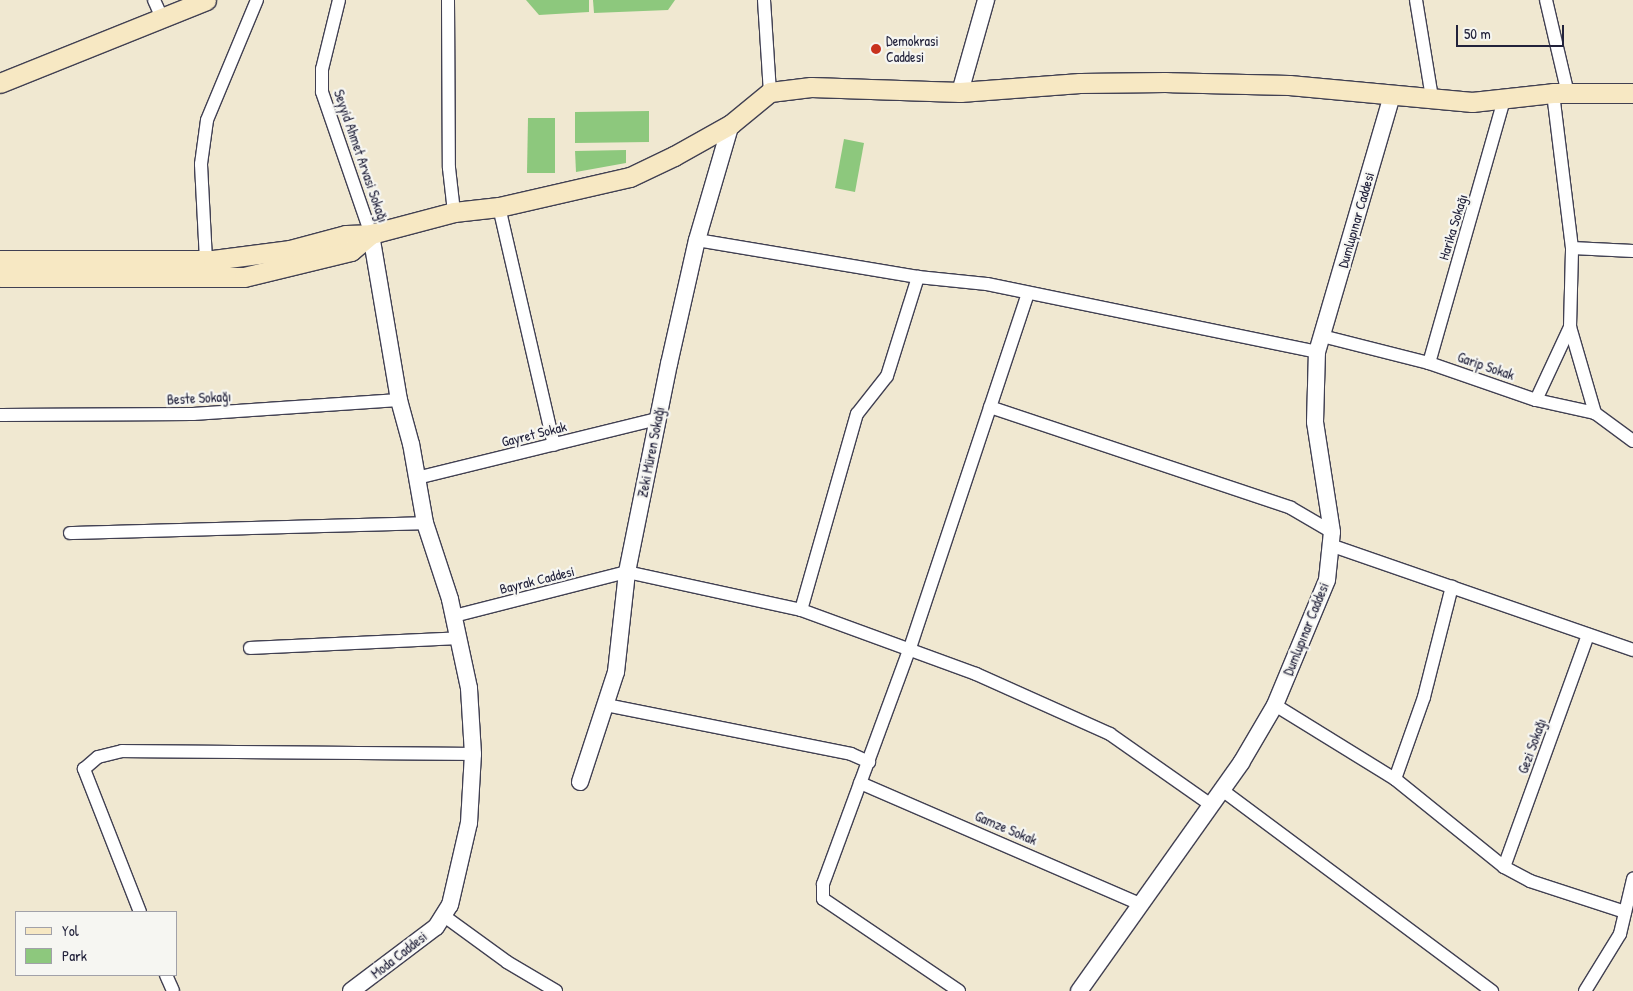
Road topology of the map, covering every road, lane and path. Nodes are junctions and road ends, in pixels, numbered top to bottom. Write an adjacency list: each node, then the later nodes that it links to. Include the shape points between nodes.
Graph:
1 (154, 0): 10 (street)
2 (206, 0): 10 (main road)
3 (257, 0): 27 (street, via 207,120 200,164)
4 (339, 0): 22 (street, Seyyid Ahmet Arvasi Sokağı, via 322,69 322,92)
5 (448, 0): 21 (street, via 449,168)
6 (764, 0): 12 (street)
7 (986, 0): 13 (street)
8 (1416, 0): 17 (street)
9 (1546, 0): 15 (street)
10 (162, 18): 11 (main road)
11 (0, 83)
12 (770, 92): 13 (main road, via 811,86); 19 (main road)
13 (960, 92): 16 (main road, via 1080,83 1165,82 1289,85)
14 (1633, 93): 15 (main road)
15 (1560, 94): 18 (main road); 24 (street)
16 (1392, 96): 17 (main road); 32 (street, Dumlupınar Caddesi)
17 (1432, 98): 18 (main road)
18 (1504, 100): 33 (street, Harika Sokağı)
19 (731, 124): 20 (main road, via 630,177); 23 (street, Zeki Müren Sokağı)
20 (499, 207): 21 (main road); 41 (street)
21 (454, 212): 22 (main road)
22 (371, 234): 27 (main road, via 346,235 290,250); 29 (main road, via 351,251 244,277); 34 (street)
23 (698, 240): 28 (street, Garip Sokak); 39 (street, Zeki Müren Sokağı)
24 (1572, 248): 25 (street); 31 (street)
25 (1633, 251)
26 (0, 260): 27 (main road)
27 (206, 260)
28 (918, 276): 30 (street, Garip Sokak, via 987,284); 48 (street, via 887,376 857,414)
29 (0, 278)
30 (1028, 294): 32 (street, Garip Sokak); 36 (street)
31 (1570, 327): 35 (street); 37 (street)
32 (1320, 344): 33 (street, Garip Sokak); 45 (street, Dumlupınar Caddesi, via 1315,422)
33 (1429, 363): 35 (street, Garip Sokak)
34 (399, 400): 38 (street, Beste Sokağı, via 193,414); 42 (street)
35 (1536, 400): 37 (street, Garip Sokak)
36 (990, 407): 45 (street, via 1291,508); 53 (street)
37 (1595, 414): 40 (street, Garip Sokak)
38 (0, 415)
39 (658, 419): 41 (street, Gayret Sokak); 46 (street, Zeki Müren Sokağı)
40 (1633, 441)
41 (554, 445): 42 (street, Gayret Sokak)
42 (417, 478): 43 (street)
43 (425, 523): 44 (street); 49 (street)
44 (70, 533)
45 (1331, 538): 47 (street); 56 (street, Dumlupınar Caddesi, via 1327,580)
46 (627, 572): 48 (street); 49 (street, Bayrak Caddesi); 55 (street, Zeki Müren Sokağı, via 616,672)
47 (1452, 586): 50 (street); 59 (street, via 1424,697)
48 (801, 610): 53 (street)
49 (454, 616): 51 (street)
50 (1588, 635): 54 (street); 64 (street, Gezi Sokağı)
51 (459, 638): 52 (street); 57 (street, via 469,688)
52 (250, 648)
53 (910, 648): 58 (street); 63 (street, via 1110,734)
54 (1633, 650)
55 (606, 705): 58 (street, via 850,754); 60 (street, Zeki Müren Sokağı)
56 (1275, 705): 59 (street); 62 (street, Dumlupınar Caddesi)
57 (473, 754): 67 (street, via 122,751 98,757 84,770); 69 (street, via 469,823 461,864)
58 (869, 762): 61 (street)
59 (1395, 779): 64 (street)
60 (580, 782)
61 (860, 783): 66 (street, Gamze Sokak); 74 (street, via 823,884 823,899)
62 (1222, 790): 63 (street, Dumlupınar Caddesi); 76 (street)
63 (1211, 805): 66 (street, Dumlupınar Caddesi)
64 (1504, 866): 68 (street, via 1530,881)
65 (1633, 879): 68 (street)
66 (1138, 904): 75 (street, Dumlupınar Caddesi)
67 (140, 911)
68 (1625, 912): 77 (street, via 1620,934)
69 (444, 916): 72 (street, Moda Caddesi, via 436,927); 73 (street, via 508,962)
70 (166, 976): 71 (street)
71 (173, 991)
72 (351, 991)
73 (556, 991)
74 (958, 991)
75 (1079, 991)
76 (1492, 991)
77 (1585, 991)

